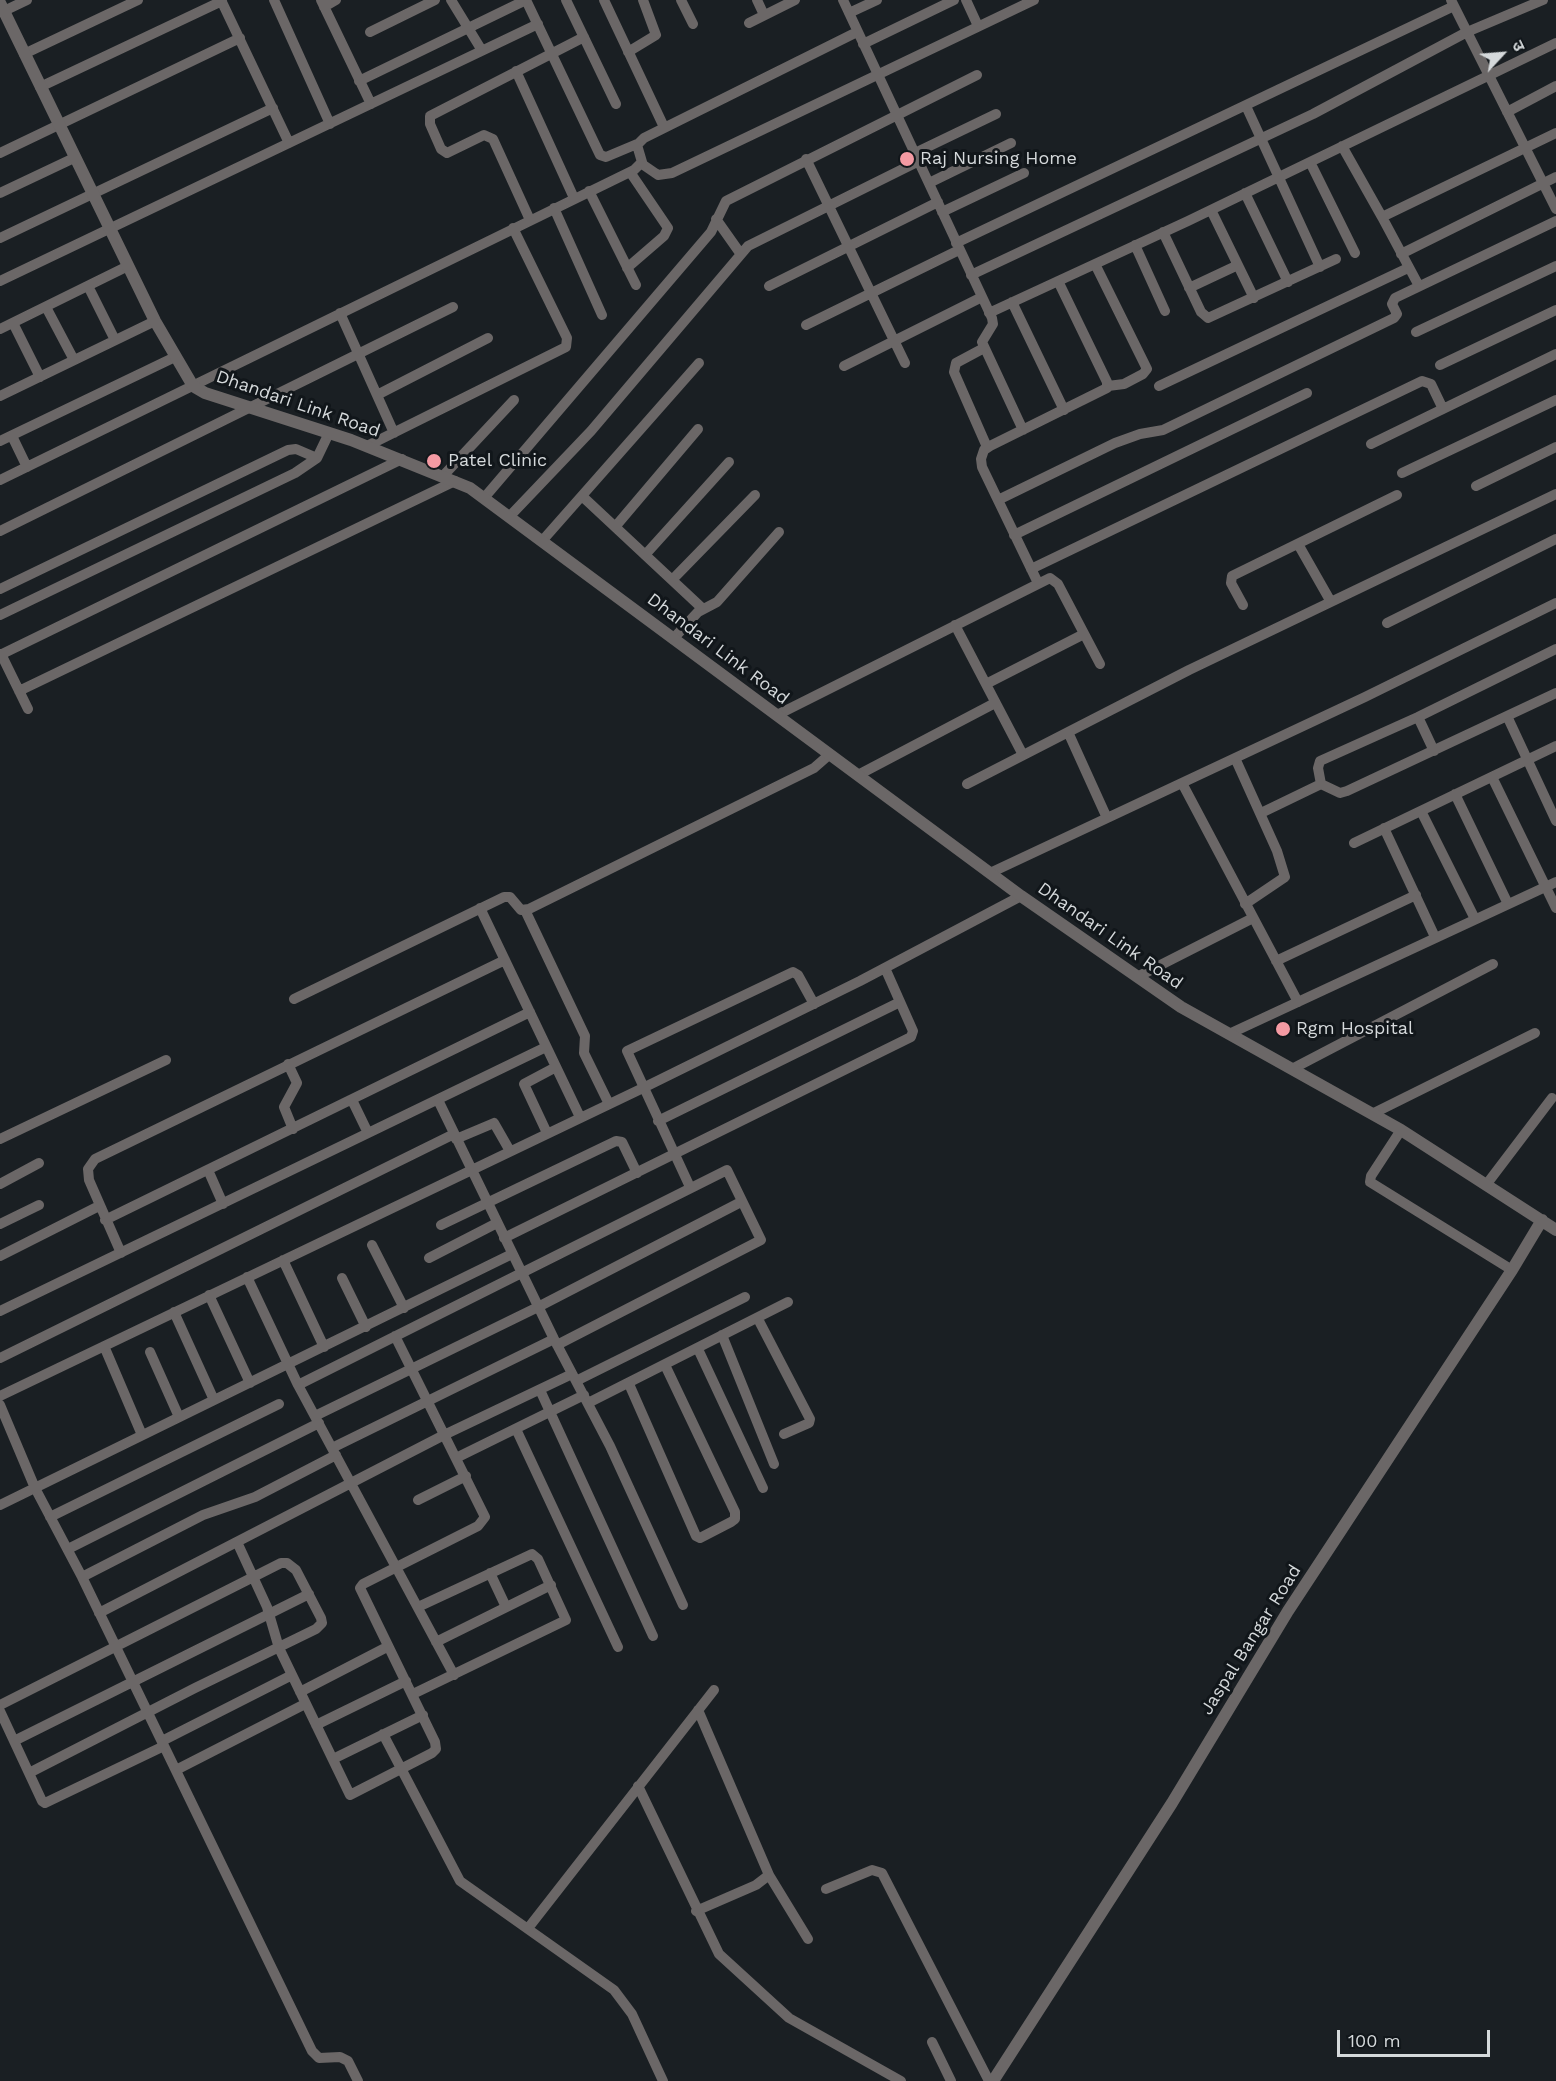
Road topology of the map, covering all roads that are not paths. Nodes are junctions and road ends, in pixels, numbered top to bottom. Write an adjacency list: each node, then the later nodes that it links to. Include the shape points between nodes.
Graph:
1 (27, 0): 23 (street)
2 (138, 0): 41 (street)
3 (274, 0): 56 (street)
4 (336, 0): 21 (street)
5 (435, 0): 31 (street)
6 (451, 0): 30 (street)
7 (526, 0): 27 (street); 30 (street)
8 (566, 0): 34 (street)
9 (604, 0): 39 (street)
10 (643, 0): 39 (street, via 656,35)
11 (681, 0): 28 (street)
12 (757, 0): 25 (street)
13 (795, 0): 25 (street)
14 (843, 0): 24 (street)
15 (877, 0): 24 (street)
16 (954, 0): 37 (street)
17 (966, 0): 29 (street)
18 (1034, 0): 29 (street)
19 (1543, 0): 33 (street)
20 (221, 1): 35 (street); 48 (street)
21 (323, 3): 46 (street)
22 (1452, 3): 33 (street); 51 (street)
23 (2, 7): 41 (street, Dhandari Link Road)
24 (849, 13): 32 (street)
25 (764, 15): 26 (street)
26 (749, 23)
27 (538, 24): 38 (street); 40 (street)
28 (693, 24)
29 (978, 26): 43 (street)
30 (469, 29): 38 (street); 46 (street)
31 (370, 32)
32 (858, 32): 37 (street); 58 (street)
33 (1467, 32): 45 (street); 60 (street)
34 (584, 37): 40 (street); 50 (street)
35 (240, 39): 52 (street); 57 (street)
36 (1556, 43): 45 (street)
37 (863, 44): 43 (street)
38 (481, 49): 49 (street)
39 (628, 52): 58 (street)
40 (552, 53): 42 (street); 63 (street, via 600,155 606,157)
41 (24, 54): 48 (street, Dhandari Link Road)
42 (516, 71): 82 (street); 90 (street, via 429,118 441,148 447,153 489,135)
43 (877, 73): 54 (street); 71 (street, via 672,173 658,175)
44 (977, 75): 54 (street)
45 (1489, 75): 53 (street); 64 (street)
46 (359, 81): 49 (street)
47 (1556, 86): 53 (street)
48 (40, 87): 57 (street, Dhandari Link Road)
49 (371, 104): 56 (street)
50 (616, 105)
51 (1246, 106): 60 (street); 98 (street)
52 (273, 108): 61 (street); 81 (street)
53 (1507, 112): 65 (street)
54 (896, 114): 67 (street); 69 (street)
55 (996, 114): 67 (street)
56 (330, 124): 61 (street)
57 (59, 125): 66 (street); 68 (street, Dhandari Link Road)
58 (664, 127): 63 (street)
59 (1556, 133): 65 (street)
60 (1261, 139): 74 (street); 110 (street)
61 (289, 143): 92 (street)
62 (1011, 143): 76 (street)
63 (637, 144): 71 (street)
64 (1342, 146): 70 (street); 88 (street)
65 (1525, 147): 77 (street); 88 (street)
66 (0, 153)
67 (917, 157): 76 (street); 83 (street)
68 (74, 158): 79 (street); 81 (street, Dhandari Link Road)
69 (806, 159): 83 (street); 89 (street, via 732,196 722,205)
70 (1310, 162): 74 (street); 99 (street)
71 (642, 164): 72 (street)
72 (630, 172): 78 (street); 108 (street, via 668,228)
73 (1024, 173): 84 (street)
74 (1279, 177): 80 (street); 107 (street)
75 (1556, 177): 77 (street)
76 (929, 183): 84 (street)
77 (1543, 183): 86 (street); 101 (street)
78 (589, 191): 82 (street); 108 (street)
79 (0, 193)
80 (1245, 193): 87 (street); 113 (street)
81 (91, 194): 92 (street, Dhandari Link Road); 95 (street)
82 (574, 198): 85 (street)
83 (828, 204): 97 (street); 100 (street, via 748,246)
84 (940, 207): 97 (street); 98 (street)
85 (554, 208): 90 (street); 129 (street)
86 (1556, 209)
87 (1210, 210): 94 (street); 104 (street)
88 (1382, 217): 101 (street)
89 (717, 219): 100 (street); 183 (street, via 711,232)
90 (530, 220): 93 (street)
91 (1556, 221): 117 (street)
92 (108, 228): 105 (street, Dhandari Link Road); 111 (street)
93 (513, 228): 127 (street); 163 (street, via 567,338 566,347)
94 (1163, 232): 96 (street); 118 (street)
95 (0, 238)
96 (1135, 245): 103 (street); 125 (street)
97 (848, 247): 116 (street); 119 (street)
98 (958, 247): 110 (street); 119 (street)
99 (1355, 253)
100 (740, 254): 185 (street, via 591,430)
101 (1401, 254): 109 (street)
102 (1336, 259): 107 (street)
103 (1095, 264): 112 (street); 150 (street, via 1147,369 1124,384)
104 (1238, 265): 118 (street); 121 (street)
105 (128, 266): 114 (street); 130 (street, Dhandari Link Road)
106 (1556, 266): 134 (street)
107 (1320, 267): 113 (street)
108 (627, 268): 115 (street)
109 (1408, 268): 117 (street); 151 (street)
110 (971, 275): 120 (street)
111 (0, 281)
112 (1058, 281): 122 (street); 150 (street)
113 (1288, 282): 121 (street)
114 (88, 285): 123 (street); 136 (street)
115 (636, 285)
116 (770, 286)
117 (1419, 286): 184 (street, via 1392,300 1397,314 1394,318 1163,430 1115,443)
118 (1189, 288): 121 (street, via 1208,318)
119 (871, 294): 132 (street); 137 (street)
120 (982, 297): 128 (street); 137 (street)
121 (1254, 298)
122 (1012, 302): 128 (street); 159 (street)
123 (46, 307): 131 (street); 142 (street)
124 (453, 307): 139 (street)
125 (1165, 310)
126 (1556, 310): 145 (street)
127 (340, 313): 139 (street); 149 (street)
128 (989, 313): 138 (street, via 993,324 983,337)
129 (602, 315)
130 (155, 321): 136 (street); 141 (street, Dhandari Link Road)
131 (13, 323): 133 (street); 147 (street)
132 (806, 325)
133 (0, 329)
134 (1416, 332)
135 (488, 338): 154 (street)
136 (115, 340): 142 (street)
137 (894, 340): 144 (street); 146 (street)
138 (984, 348): 161 (street); 168 (street, via 961,360 954,366 954,372)
139 (358, 354): 154 (street); 157 (street)
140 (1556, 354): 158 (street)
141 (175, 357): 149 (street, Dhandari Link Road); 164 (street)
142 (74, 360): 147 (street)
143 (699, 363): 182 (street)
144 (905, 363)
145 (1440, 365)
146 (844, 366)
147 (40, 377): 153 (street)
148 (0, 382): 153 (street)
149 (192, 386): 157 (street, Dhandari Link Road); 173 (street)
150 (1108, 386): 159 (street)
151 (1159, 386)
152 (1307, 393): 189 (street)
153 (3, 395)
154 (377, 395): 163 (street)
155 (514, 400): 175 (street)
156 (1556, 400): 174 (street)
157 (251, 408): 162 (street, Dhandari Link Road); 187 (street)
158 (1443, 409): 166 (street); 194 (street, via 1431,384 1422,381)
159 (1064, 410): 161 (street)
160 (698, 429): 186 (street)
161 (1023, 430): 168 (street)
162 (329, 433): 167 (street, Dhandari Link Road); 170 (street)
163 (394, 433): 167 (street)
164 (12, 436): 165 (street); 173 (street)
165 (0, 441)
166 (1371, 444)
167 (367, 446): 171 (street, Dhandari Link Road)
168 (987, 447): 184 (street, via 981,455 982,467)
169 (1556, 447): 178 (street)
170 (317, 458): 197 (street, via 296,449 288,450); 202 (street, via 295,473)
171 (402, 459): 175 (street, Dhandari Link Road); 208 (street)
172 (729, 462): 193 (street)
173 (27, 467): 176 (street)
174 (1402, 473)
175 (442, 476): 177 (street, Dhandari Link Road)
176 (0, 480)
177 (455, 481): 183 (street, Dhandari Link Road); 211 (street)
178 (1476, 486)
179 (1556, 494): 198 (street)
180 (755, 495): 195 (street)
181 (1397, 495): 192 (street)
182 (582, 496): 186 (street); 191 (street)
183 (484, 498): 185 (street, Dhandari Link Road)
184 (998, 500): 189 (street)
185 (509, 517): 191 (street, Dhandari Link Road)
186 (615, 527): 193 (street)
187 (0, 531)
188 (779, 532): 201 (street, via 717,602)
189 (1014, 535): 194 (street)
190 (1556, 539): 203 (street)
191 (542, 541): 206 (street, Dhandari Link Road)
192 (1298, 544): 198 (street); 200 (street, via 1232,576 1231,583)
193 (645, 555): 195 (street)
194 (1031, 569): 196 (street)
195 (672, 580): 201 (street)
196 (1038, 584): 204 (street); 205 (street, via 1054,579)
197 (0, 589)
198 (1331, 602): 218 (street)
199 (1556, 603): 223 (street)
200 (1243, 605)
201 (703, 609): 206 (street)
202 (0, 615)
203 (1387, 623)
204 (955, 625): 210 (street); 215 (street)
205 (1084, 634): 209 (street); 210 (street)
206 (673, 639): 215 (street, Dhandari Link Road)
207 (1556, 649): 217 (street)
208 (0, 655): 211 (street)
209 (1100, 664)
210 (986, 684): 213 (street)
211 (19, 691): 214 (street)
212 (1556, 693): 216 (street)
213 (995, 703): 222 (street); 225 (street)
214 (28, 709)
215 (777, 715): 221 (street, Dhandari Link Road)
216 (1507, 716): 220 (street); 224 (street)
217 (1418, 717): 220 (street); 229 (street, via 1320,761)
218 (1068, 732): 222 (street); 233 (street)
219 (1556, 746): 224 (street)
220 (1434, 750): 229 (street, via 1347,791 1340,793)
221 (830, 754): 225 (street, Dhandari Link Road); 245 (street, via 814,768)
222 (1023, 755): 228 (street)
223 (1235, 758): 227 (street); 232 (street)
224 (1528, 759): 226 (street); 234 (street)
225 (858, 776): 237 (street, Dhandari Link Road)
226 (1492, 777): 230 (street); 238 (street)
227 (1182, 783): 233 (street); 241 (street)
228 (967, 784)
229 (1321, 784): 232 (street)
230 (1455, 794): 231 (street); 242 (street)
231 (1421, 811): 235 (street); 247 (street)
232 (1260, 813): 241 (street, via 1285,877)
233 (1107, 818): 237 (street)
234 (1556, 821)
235 (1384, 828): 236 (street); 239 (street)
236 (1354, 843)
237 (990, 873): 240 (street, Dhandari Link Road)
238 (1551, 885): 242 (street); 244 (street)
239 (1416, 895): 248 (street); 250 (street)
240 (1021, 896): 252 (street); 253 (street, Dhandari Link Road)
241 (1245, 904): 246 (street)
242 (1508, 904): 247 (street)
243 (480, 908): 245 (street, via 507,896); 249 (street); 254 (street)
244 (1556, 908)
245 (525, 910): 270 (street, via 585,1036 584,1053)
246 (1253, 918): 250 (street); 253 (street)
247 (1475, 919): 248 (street)
248 (1435, 937): 256 (street)
249 (505, 960): 258 (street); 263 (street)
250 (1276, 961): 256 (street)
251 (1493, 964): 265 (street)
252 (885, 968): 255 (street); 257 (street)
253 (1137, 977): 260 (street, Dhandari Link Road)
254 (294, 999)
255 (900, 1002): 273 (street); 281 (street, via 913,1031 911,1037)
256 (1298, 1002): 260 (street)
257 (814, 1004): 266 (street); 266 (street, via 793,972 627,1052)
258 (530, 1012): 261 (street); 268 (street)
259 (1536, 1033): 271 (street)
260 (1229, 1034): 265 (street, Dhandari Link Road)
261 (546, 1047): 264 (street); 269 (street)
262 (166, 1060): 279 (street)
263 (288, 1064): 274 (street, via 297,1083 284,1107); 293 (street, via 95,1159 88,1169)
264 (556, 1067): 272 (street); 276 (street, via 524,1084)
265 (1292, 1069): 271 (street, Dhandari Link Road)
266 (643, 1088): 270 (street); 273 (street)
267 (1552, 1098): 287 (street)
268 (352, 1100): 274 (street); 277 (street)
269 (438, 1100): 277 (street); 278 (street)
270 (609, 1104): 272 (street)
271 (1372, 1114): 275 (street, Dhandari Link Road)
272 (580, 1117): 276 (street)
273 (658, 1121): 281 (street)
274 (293, 1129): 283 (street)
275 (1401, 1130): 287 (street, Dhandari Link Road); 307 (street, via 1370,1182)
276 (547, 1133): 280 (street)
277 (368, 1134): 291 (street)
278 (455, 1136): 280 (street, via 495,1123); 284 (street); 327 (street)
279 (0, 1139)
280 (510, 1151): 284 (street)
281 (674, 1155): 285 (street); 288 (street)
282 (39, 1163): 286 (street)
283 (208, 1170): 291 (street); 294 (street)
284 (471, 1170): 289 (street); 306 (street)
285 (637, 1173): 289 (street, via 620,1140); 300 (street)
286 (0, 1184)
287 (1486, 1185): 295 (street, Dhandari Link Road)
288 (690, 1187): 290 (street, via 727,1170); 308 (street)
289 (487, 1202): 296 (street); 298 (street)
290 (741, 1202): 314 (street); 322 (street, via 761,1240)
291 (224, 1204): 302 (street)
292 (39, 1205): 297 (street)
293 (99, 1206): 294 (street); 304 (street)
294 (105, 1220): 302 (street)
295 (1542, 1220): 299 (street, Dhandari Link Road); 307 (street, Jaspal Bangar Road)
296 (497, 1223): 300 (street); 305 (street)
297 (0, 1224)
298 (441, 1225)
299 (1556, 1230)
300 (504, 1238): 303 (street)
301 (372, 1245): 315 (street)
302 (121, 1253): 316 (street)
303 (512, 1254): 308 (street); 315 (street)
304 (0, 1256)
305 (429, 1258)
306 (283, 1260): 309 (street); 324 (street)
307 (1512, 1270): 410 (street, Jaspal Bangar Road, via 1288,1611 1178,1794)
308 (521, 1273): 314 (street); 321 (street)
309 (247, 1277): 311 (street); 328 (street)
310 (342, 1278): 319 (street)
311 (209, 1296): 317 (street); 332 (street)
312 (745, 1297): 331 (street)
313 (788, 1302): 318 (street)
314 (538, 1307): 322 (street); 330 (street)
315 (404, 1308): 319 (street)
316 (0, 1311)
317 (174, 1312): 323 (street); 338 (street)
318 (758, 1319): 320 (street); 346 (street, via 810,1419)
319 (366, 1327): 324 (street)
320 (722, 1335): 325 (street); 351 (street)
321 (395, 1336): 330 (street); 334 (street)
322 (556, 1342): 331 (street); 339 (street)
323 (104, 1346): 336 (street); 348 (street)
324 (324, 1347): 328 (street)
325 (698, 1348): 329 (street); 355 (street)
326 (150, 1352): 343 (street)
327 (0, 1358)
328 (289, 1364): 332 (street); 334 (street)
329 (665, 1365): 333 (street); 333 (street, via 735,1512 731,1522 700,1538 696,1536)
330 (411, 1368): 339 (street); 344 (street)
331 (574, 1378): 335 (street); 337 (street)
332 (250, 1383): 338 (street)
333 (629, 1384): 337 (street)
334 (298, 1385): 344 (street)
335 (540, 1389): 342 (street); 347 (street)
336 (0, 1396)
337 (586, 1399): 342 (street); 367 (street)
338 (214, 1400): 343 (street)
339 (428, 1401): 347 (street); 349 (street)
340 (279, 1404): 358 (street)
341 (0, 1405): 354 (street)
342 (550, 1412): 345 (street); 372 (street)
343 (179, 1417): 348 (street)
344 (317, 1420): 349 (street); 360 (street)
345 (516, 1429): 350 (street); 376 (street)
346 (784, 1434)
347 (444, 1435): 350 (street); 353 (street)
348 (142, 1436): 354 (street)
349 (334, 1452): 353 (street); 364 (street, via 255,1497 203,1515)
350 (456, 1458): 352 (street)
351 (774, 1464)
352 (466, 1476): 356 (street); 361 (street, via 484,1512 483,1521)
353 (351, 1483): 359 (street); 361 (street)
354 (34, 1488): 357 (street); 358 (street)
355 (763, 1488)
356 (418, 1500)
357 (0, 1505)
358 (50, 1517): 360 (street)
359 (237, 1542): 363 (street); 370 (street)
360 (68, 1549): 364 (street)
361 (397, 1567): 368 (street); 375 (street, via 360,1588)
362 (490, 1573): 365 (street, via 532,1554); 368 (street); 369 (street)
363 (253, 1576): 366 (street, via 287,1563 296,1570); 371 (street); 374 (street)
364 (82, 1577): 370 (street)
365 (551, 1585): 369 (street); 378 (street, via 565,1622)
366 (309, 1594): 371 (street); 377 (street, via 322,1623)
367 (683, 1605)
368 (418, 1607): 373 (street)
369 (506, 1607): 373 (street)
370 (99, 1613): 374 (street)
371 (269, 1614): 377 (street); 381 (street)
372 (653, 1636)
373 (436, 1642): 378 (street)
374 (116, 1647): 381 (street); 386 (street)
375 (387, 1647): 380 (street); 383 (street)
376 (618, 1647)
377 (279, 1648): 379 (street); 389 (street)
378 (454, 1675): 384 (street)
379 (292, 1676): 383 (street); 394 (street)
380 (406, 1681): 384 (street); 391 (street)
381 (132, 1682): 389 (street); 393 (street)
382 (714, 1690): 387 (street)
383 (300, 1692): 385 (street)
384 (413, 1695): 390 (street)
385 (305, 1704): 391 (street); 397 (street)
386 (0, 1705)
387 (698, 1710): 399 (street); 400 (street)
388 (0, 1711): 393 (street)
389 (146, 1712): 394 (street); 398 (street)
390 (423, 1715): 392 (street); 396 (street, via 436,1749)
391 (316, 1725): 395 (street)
392 (383, 1734): 395 (street); 396 (street)
393 (14, 1741): 398 (street)
394 (163, 1743): 397 (street); 398 (street, via 50,1803 42,1801)
395 (333, 1759): 396 (street, via 350,1795)
396 (402, 1769): 403 (street, via 460,1881)
397 (176, 1770): 406 (street, via 312,2051 319,2058 340,2056 348,2061)
398 (29, 1773)
399 (638, 1786): 402 (street); 403 (street)
400 (769, 1875): 402 (street, via 756,1885); 404 (street)
401 (826, 1889): 410 (street, via 872,1870 882,1873)
402 (696, 1911): 408 (street, via 719,1954 778,2010)
403 (529, 1927): 407 (street, via 624,2001)
404 (808, 1939)
405 (932, 2042): 409 (street)
406 (358, 2081)
407 (663, 2081)
408 (901, 2081)
409 (951, 2081)
410 (991, 2081)

